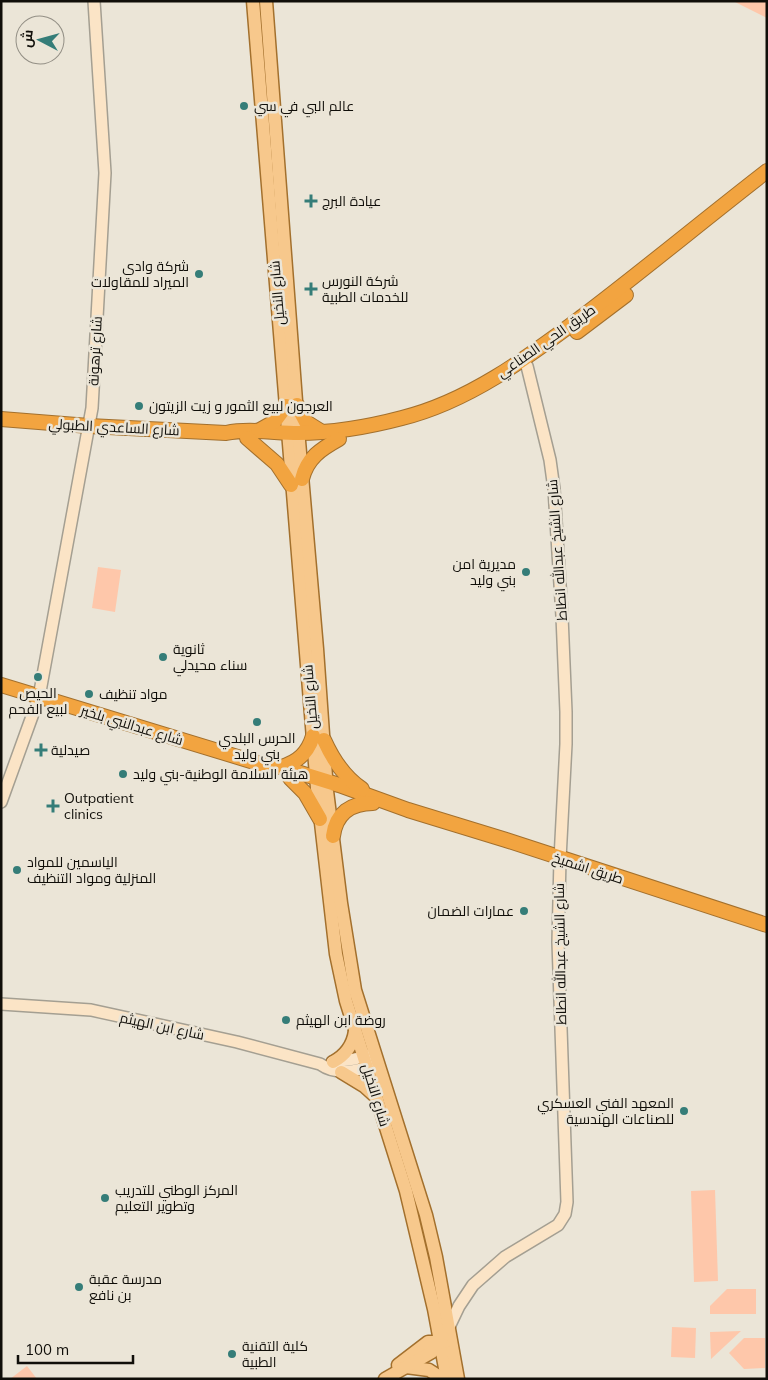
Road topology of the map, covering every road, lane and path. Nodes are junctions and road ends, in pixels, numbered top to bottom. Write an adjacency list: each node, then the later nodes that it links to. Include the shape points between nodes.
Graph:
1 (94, 1): 9 (main road, شارع ترهونة, via 105,173)
2 (253, 1): 7 (main road, شارع النخيل)
3 (266, 1): 7 (main road, شارع النخيل)
4 (767, 171): 10 (highway, طريق الحي الصناعي, via 615,292 532,354 495,377 444,403 405,418)
5 (767, 181): 6 (highway, طريق الحي الصناعي, via 601,315)
6 (527, 366): 13 (highway, طريق الحي الصناعي, via 448,409 373,433); 26 (main road, شارع الشيخ عبدالله انطاط, via 544,429 554,489 566,712)
7 (292, 405): 10 (highway, via 306,422); 11 (highway, via 274,422); 12 (main road, شارع النخيل)
8 (1, 419): 9 (highway, شارع الساعدي الطبولي)
9 (89, 426): 11 (highway, شارع الساعدي الطبولي); 16 (main road, شارع ترهونة)
10 (322, 432): 12 (highway, طريق الحي الصناعي)
11 (251, 435): 12 (highway, شارع الساعدي الطبولي); 14 (highway)
12 (294, 437): 13 (highway, طريق الحي الصناعي); 14 (main road, شارع النخيل)
13 (340, 439): 14 (highway, via 312,457)
14 (297, 482): 17 (main road, شارع النخيل)
15 (1, 685): 16 (highway, شارع عبدالنبي بلخير)
16 (39, 696): 18 (highway, شارع عبدالنبي بلخير); 23 (main road, شارع ترهونة)
17 (318, 738): 19 (highway, via 296,762); 21 (main road, شارع النخيل); 22 (highway, via 346,776)
18 (264, 765): 19 (highway); 20 (highway)
19 (281, 767): 21 (highway)
20 (290, 778): 21 (highway); 24 (highway, via 305,792)
21 (322, 784): 22 (highway); 24 (main road, شارع النخيل); 25 (main road, شارع النخيل)
22 (371, 799): 25 (highway, via 346,810 334,826); 26 (highway, طريق اشميخ)
23 (1, 802)
24 (320, 819): 29 (main road, شارع النخيل, via 336,954)
25 (333, 836): 30 (main road, شارع النخيل, via 351,973)
26 (560, 859): 27 (highway, طريق اشميخ); 34 (main road, شارع الشيخ عبدالله انطاط, via 558,942 566,1208 562,1220 553,1229 505,1257 482,1276 466,1295)
27 (767, 926)
28 (1, 1004): 31 (main road, شارع ابن الهيثم, via 91,1010)
29 (355, 1031): 30 (main road, شارع النخيل); 31 (main road, via 349,1050)
30 (370, 1061): 31 (main road); 32 (main road, شارع النخيل); 34 (main road, شارع النخيل, via 426,1216)
31 (337, 1067): 32 (main road)
32 (377, 1098): 33 (main road, شارع النخيل, via 406,1191)
33 (434, 1309): 35 (main road, شارع النخيل); 36 (main road, via 432,1329)
34 (449, 1327): 35 (main road, شارع الشيخ عبدالله انطاط)
35 (446, 1343): 36 (main road, شارع الشيخ عبدالله انطاط, via 431,1341); 37 (main road, شارع الشيخ عبدالله انطاط); 40 (main road, شارع النخيل); 41 (main road, شارع النخيل)
36 (421, 1346): 38 (main road, شارع الشيخ عبدالله انطاط)
37 (406, 1367): 38 (main road, شارع الشيخ عبدالله انطاط); 39 (main road, via 429,1370)
38 (385, 1379)
39 (443, 1379)
40 (447, 1379)
41 (458, 1379)

